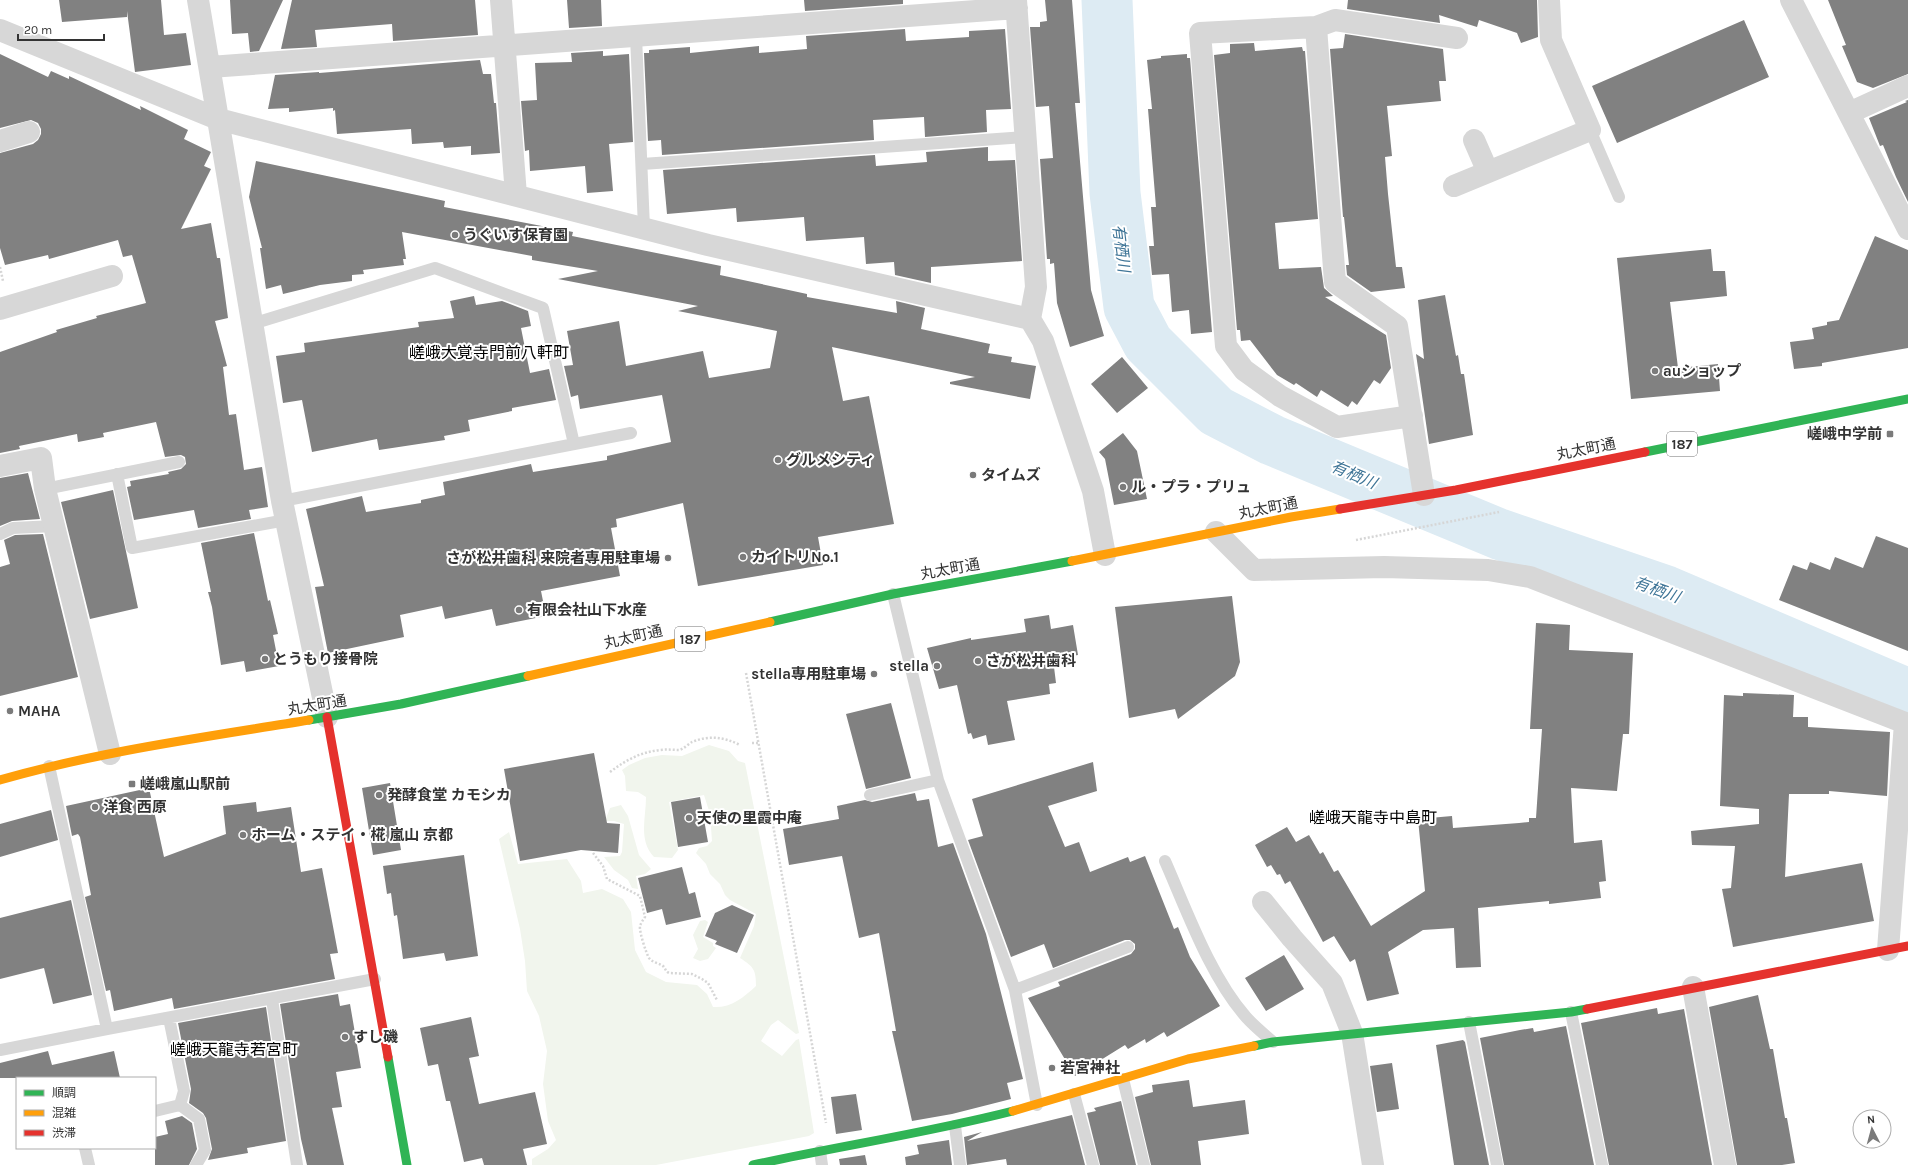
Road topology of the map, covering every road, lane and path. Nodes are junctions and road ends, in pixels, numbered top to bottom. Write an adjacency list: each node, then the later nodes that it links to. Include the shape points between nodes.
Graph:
1 (198, 0): 11 (street)
2 (501, 0): 10 (street)
3 (1549, 0): 15 (street, via 1551,40)
4 (1791, 0): 13 (street)
5 (1017, 4): 8 (street); 17 (street)
6 (1316, 27): 9 (street, via 1336,20); 32 (street, via 1335,282 1397,326); 32 (street, via 1200,33 1226,346 1244,370 1280,396 1337,427)
7 (0, 30): 14 (street)
8 (636, 36): 10 (street); 20 (lane)
9 (1456, 38)
10 (505, 45): 11 (street); 23 (street)
11 (210, 67): 14 (street)
12 (1908, 86): 13 (street)
13 (1849, 113): 25 (street)
14 (218, 119): 23 (street); 30 (street)
15 (1590, 130): 21 (street); 24 (lane)
16 (29, 132): 19 (street)
17 (1026, 137): 20 (lane); 29 (street, via 1036,287)
18 (1474, 140): 21 (street)
19 (0, 141)
20 (642, 164): 26 (lane)
21 (1488, 172): 22 (street)
22 (1454, 186)
23 (516, 196): 26 (street)
24 (1619, 197)
25 (1907, 225)
26 (644, 228): 29 (street)
27 (112, 276): 28 (street)
28 (0, 309)
29 (1030, 319): 46 (street, via 1043,341 1093,491)
30 (252, 324): 34 (lane, via 435,268 543,308); 40 (street)
31 (1908, 400): 39 (main road, 丸太町通 / 187)
32 (1412, 416): 39 (street)
33 (631, 433): 34 (lane)
34 (574, 444): 40 (lane)
35 (179, 462): 37 (lane)
36 (0, 466): 38 (street, via 41,458)
37 (117, 474): 38 (lane); 40 (lane, via 132,548)
38 (45, 489): 42 (street)
39 (1424, 495): 44 (main road, 丸太町通 / 187)
40 (284, 510): 49 (street)
41 (1499, 512): 43 (path)
42 (54, 526): 45 (lane, via 13,528); 54 (street)
43 (1423, 527)
44 (1216, 532): 46 (main road, 丸太町通 / 187); 50 (street, via 1254,570 1384,567 1488,570 1530,577)
45 (0, 534)
46 (1106, 555): 47 (main road, 丸太町通 / 187)
47 (893, 594): 49 (main road, 丸太町通 / 187, via 409,702); 58 (lane)
48 (746, 673): 52 (path)
49 (327, 717): 54 (main road, 丸太町通 / 187); 65 (main road)
50 (1907, 723): 64 (street)
51 (752, 743): 52 (path)
52 (758, 743): 84 (path)
53 (740, 746): 56 (path, via 728,739 703,739 681,750 662,749 643,753 625,760)
54 (110, 754): 55 (main road, 丸太町通 / 187)
55 (49, 766): 57 (main road, 丸太町通 / 187); 73 (lane)
56 (610, 772)
57 (0, 780)
58 (938, 780): 59 (lane); 67 (lane)
59 (870, 795)
60 (593, 853): 69 (path, via 603,866 607,879 640,896 645,917 640,925 640,932 649,958 664,967 666,972 692,974 708,983)
61 (1165, 861): 75 (lane, via 1214,971 1246,1018)
62 (1263, 902): 74 (street, via 1332,983)
63 (1128, 946): 67 (lane)
64 (1898, 948): 66 (main road)
65 (375, 979): 68 (lane); 88 (main road)
66 (1693, 988): 70 (main road); 97 (street)
67 (1015, 990): 80 (lane)
68 (272, 999): 71 (lane); 87 (lane)
69 (717, 1000)
70 (1571, 1012): 72 (main road); 96 (lane)
71 (169, 1018): 73 (lane); 79 (lane, via 184,1091)
72 (1469, 1022): 74 (main road); 95 (lane)
73 (107, 1029): 76 (lane)
74 (1352, 1033): 75 (main road); 94 (street)
75 (1273, 1042): 77 (main road, via 1188,1059)
76 (0, 1050)
77 (1123, 1079): 78 (main road); 93 (lane)
78 (1074, 1094): 80 (main road); 92 (lane)
79 (180, 1105): 81 (lane); 86 (lane, via 199,1119 205,1150)
80 (1037, 1105): 82 (main road)
81 (156, 1112)
82 (955, 1126): 84 (main road, via 896,1133); 91 (lane)
83 (85, 1149): 85 (lane)
84 (825, 1150): 89 (main road); 90 (lane)
85 (89, 1165)
86 (196, 1165)
87 (297, 1165)
88 (407, 1165)
89 (752, 1165)
90 (822, 1165)
91 (960, 1165)
92 (1093, 1165)
93 (1144, 1165)
94 (1373, 1165)
95 (1498, 1165)
96 (1602, 1165)
97 (1725, 1165)

